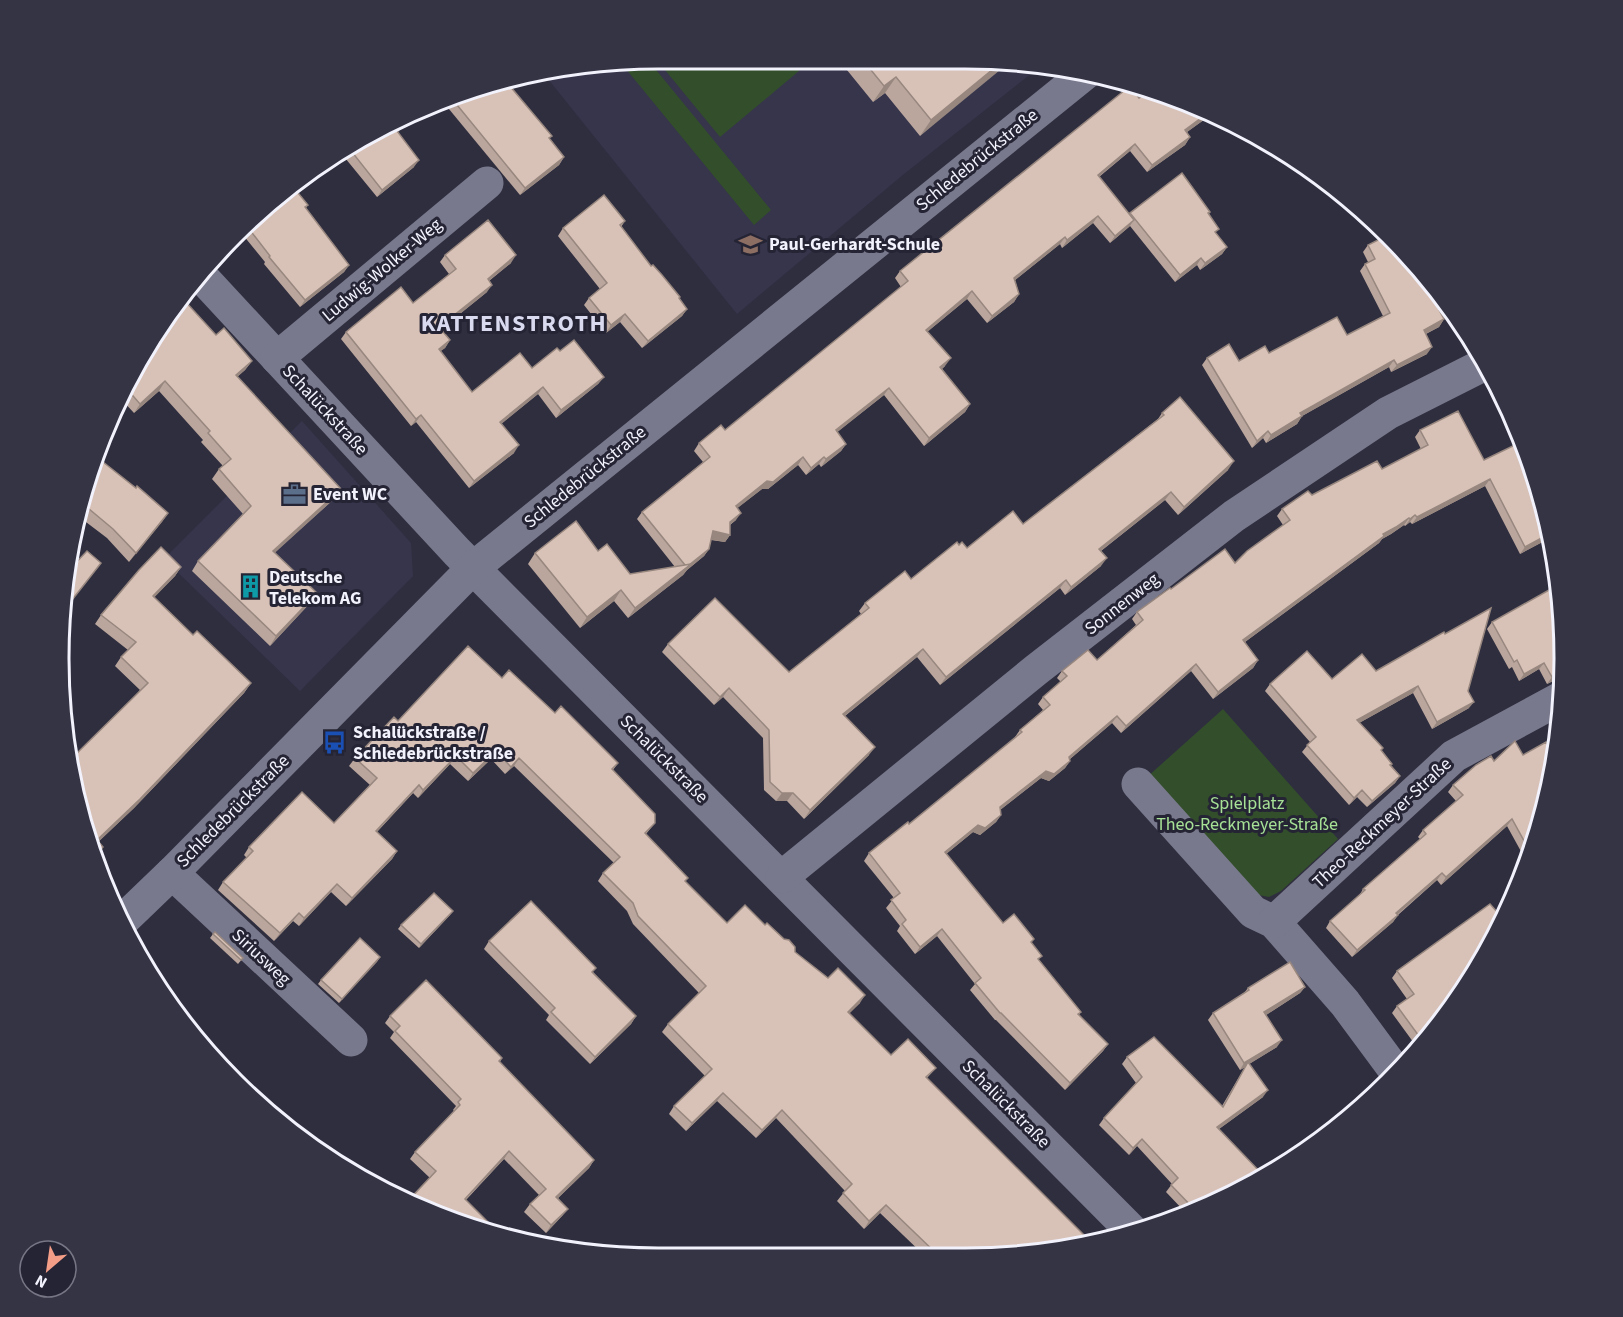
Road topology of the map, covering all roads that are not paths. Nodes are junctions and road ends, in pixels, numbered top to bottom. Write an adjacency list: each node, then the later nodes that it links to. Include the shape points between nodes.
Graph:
1 (1078, 80): 6 (street, Schledebrückstraße)
2 (487, 183): 4 (street, Ludwig-Wolker-Weg)
3 (206, 281): 4 (street, Schalückstraße)
4 (277, 358): 6 (street, Schalückstraße)
5 (1477, 368): 10 (street, Sonnenweg, via 1388,413 1234,516 1036,670)
6 (473, 568): 9 (street, Schledebrückstraße); 10 (street, Schalückstraße)
7 (1552, 703): 12 (street, Theo-Reckmeyer-Straße, via 1454,756)
8 (1138, 784): 12 (street, via 1253,912)
9 (172, 873): 11 (street, Schledebrückstraße); 13 (street, Siriusweg)
10 (782, 877): 15 (street, Schalückstraße)
11 (128, 915)
12 (1274, 922): 14 (street, via 1345,1003)
13 (351, 1041)
14 (1391, 1065)
15 (1126, 1225)

